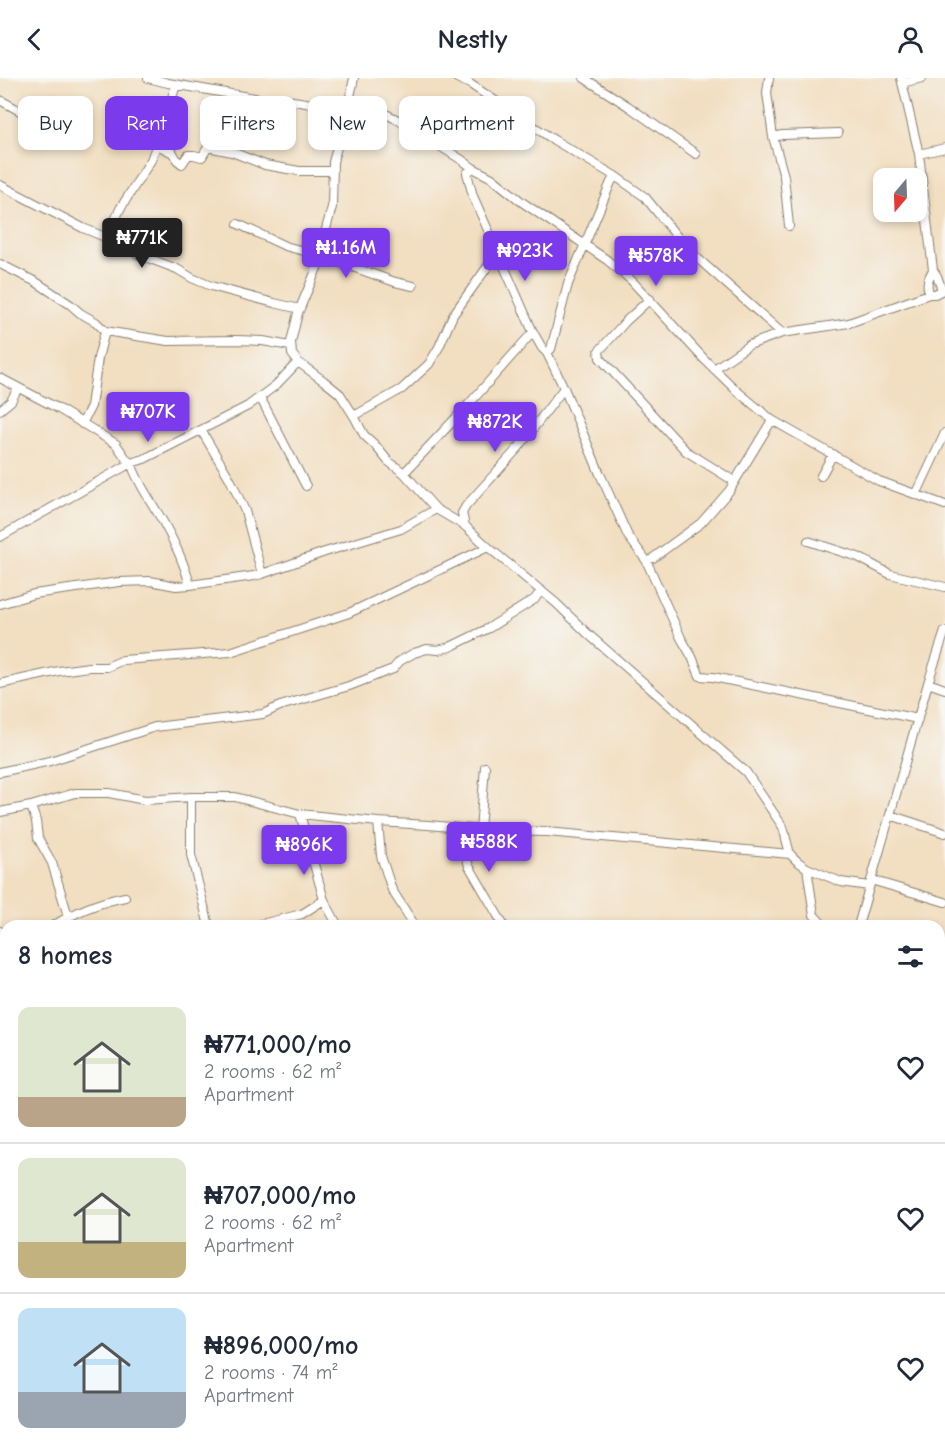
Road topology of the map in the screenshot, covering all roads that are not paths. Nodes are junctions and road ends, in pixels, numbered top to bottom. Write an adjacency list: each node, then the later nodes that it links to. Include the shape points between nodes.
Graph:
1 (148, 78): 8 (street)
2 (354, 78): 10 (street)
3 (457, 78): 25 (street)
4 (584, 78): 21 (street)
5 (769, 78): 16 (street)
6 (922, 78): 7 (street)
7 (901, 80): 22 (street)
8 (176, 85): 9 (street); 12 (street)
9 (173, 96)
10 (350, 96)
11 (0, 100): 13 (street)
12 (308, 103)
13 (18, 110)
14 (387, 115): 23 (street)
15 (838, 133): 16 (street)
16 (772, 137): 28 (street, via 784,176)
17 (945, 147): 22 (street)
18 (155, 150): 29 (street)
19 (167, 150): 24 (street, via 182,164 188,155 202,156 208,147 265,165)
20 (336, 150): 24 (street)
21 (696, 154)
22 (919, 154): 33 (street)
23 (473, 168): 30 (street, via 467,173 473,196); 37 (street, via 608,260)
24 (333, 171): 31 (street, via 332,207)
25 (615, 176): 41 (street, via 645,197 687,249); 43 (street, via 568,284)
26 (0, 185): 29 (street)
27 (238, 224): 31 (street, via 285,246)
28 (789, 226)
29 (107, 238): 38 (street, via 211,286)
30 (498, 252): 40 (street); 51 (street, via 453,315 429,364 402,389)
31 (319, 255): 34 (street); 38 (street)
32 (0, 264): 39 (street, via 71,304)
33 (933, 270): 35 (street); 36 (street, via 928,279)
34 (413, 286)
35 (944, 290): 36 (street)
36 (929, 294): 41 (street, via 849,323)
37 (650, 299): 45 (street); 60 (street, via 599,351 600,358 686,451)
38 (300, 309): 42 (street)
39 (105, 331): 42 (street, via 168,341 263,341); 53 (street, via 90,406)
40 (533, 332): 43 (street); 58 (street)
41 (782, 333): 45 (street, via 749,345)
42 (290, 346): 44 (street)
43 (547, 353): 48 (street)
44 (298, 362): 49 (street); 51 (street, via 340,394)
45 (714, 369): 52 (street)
46 (0, 378): 47 (street)
47 (18, 388): 50 (street); 53 (street)
48 (564, 388): 65 (street, via 519,447 466,506 462,513); 79 (street, via 628,536 646,560 700,676)
49 (260, 397): 54 (street); 61 (street)
50 (0, 410)
51 (354, 416): 58 (street, via 364,435)
52 (772, 420): 56 (street); 60 (street)
53 (82, 424): 57 (street, via 116,444)
54 (201, 430): 57 (street); 70 (street, via 245,511)
55 (945, 433): 62 (street)
56 (832, 454): 59 (street); 62 (street, via 879,481)
57 (131, 463): 66 (street); 71 (street, via 183,561)
58 (404, 472): 64 (street)
59 (821, 476)
60 (734, 481): 69 (street, via 701,523)
61 (306, 486)
62 (916, 495): 63 (street)
63 (945, 505)
64 (436, 509): 65 (street); 70 (street, via 401,529)
65 (465, 526): 68 (street)
66 (0, 537)
67 (808, 541): 72 (street, via 858,557 890,574)
68 (488, 547): 73 (street); 77 (street, via 349,613 230,652 123,660 107,667 59,671)
69 (653, 558)
70 (262, 574): 71 (street)
71 (190, 585): 74 (street, via 119,582 34,594)
72 (945, 587)
73 (541, 590): 81 (street, via 535,599 489,628 450,647 414,652 393,669 349,686 263,714 155,727 50,761); 91 (street, via 746,772 783,827)
74 (0, 604)
75 (945, 632): 76 (street)
76 (928, 682): 78 (street); 79 (street)
77 (0, 684)
78 (945, 690)
79 (918, 719): 86 (street)
80 (485, 767): 89 (street)
81 (0, 772)
82 (191, 797): 83 (street, via 145,800 110,793 75,793); 85 (street, via 236,797); 99 (street, via 191,855)
83 (31, 806): 84 (street); 97 (street, via 38,838 52,863)
84 (0, 812)
85 (300, 814): 87 (street); 95 (street)
86 (890, 814): 90 (street); 93 (street)
87 (378, 822): 88 (street); 102 (street, via 381,856 392,890)
88 (458, 828): 89 (street); 103 (street, via 469,866)
89 (480, 830): 91 (street, via 547,832)
90 (945, 832)
91 (790, 854): 92 (street)
92 (807, 868): 93 (street, via 841,882); 104 (street, via 814,915)
93 (870, 883): 96 (street); 105 (street)
94 (125, 897): 97 (street)
95 (324, 900): 100 (street, via 302,914); 101 (street)
96 (945, 902)
97 (68, 916): 98 (street)
98 (62, 920)
99 (207, 920)
100 (278, 920)
101 (335, 920)
102 (411, 920)
103 (500, 920)
104 (819, 920)
105 (860, 920)

